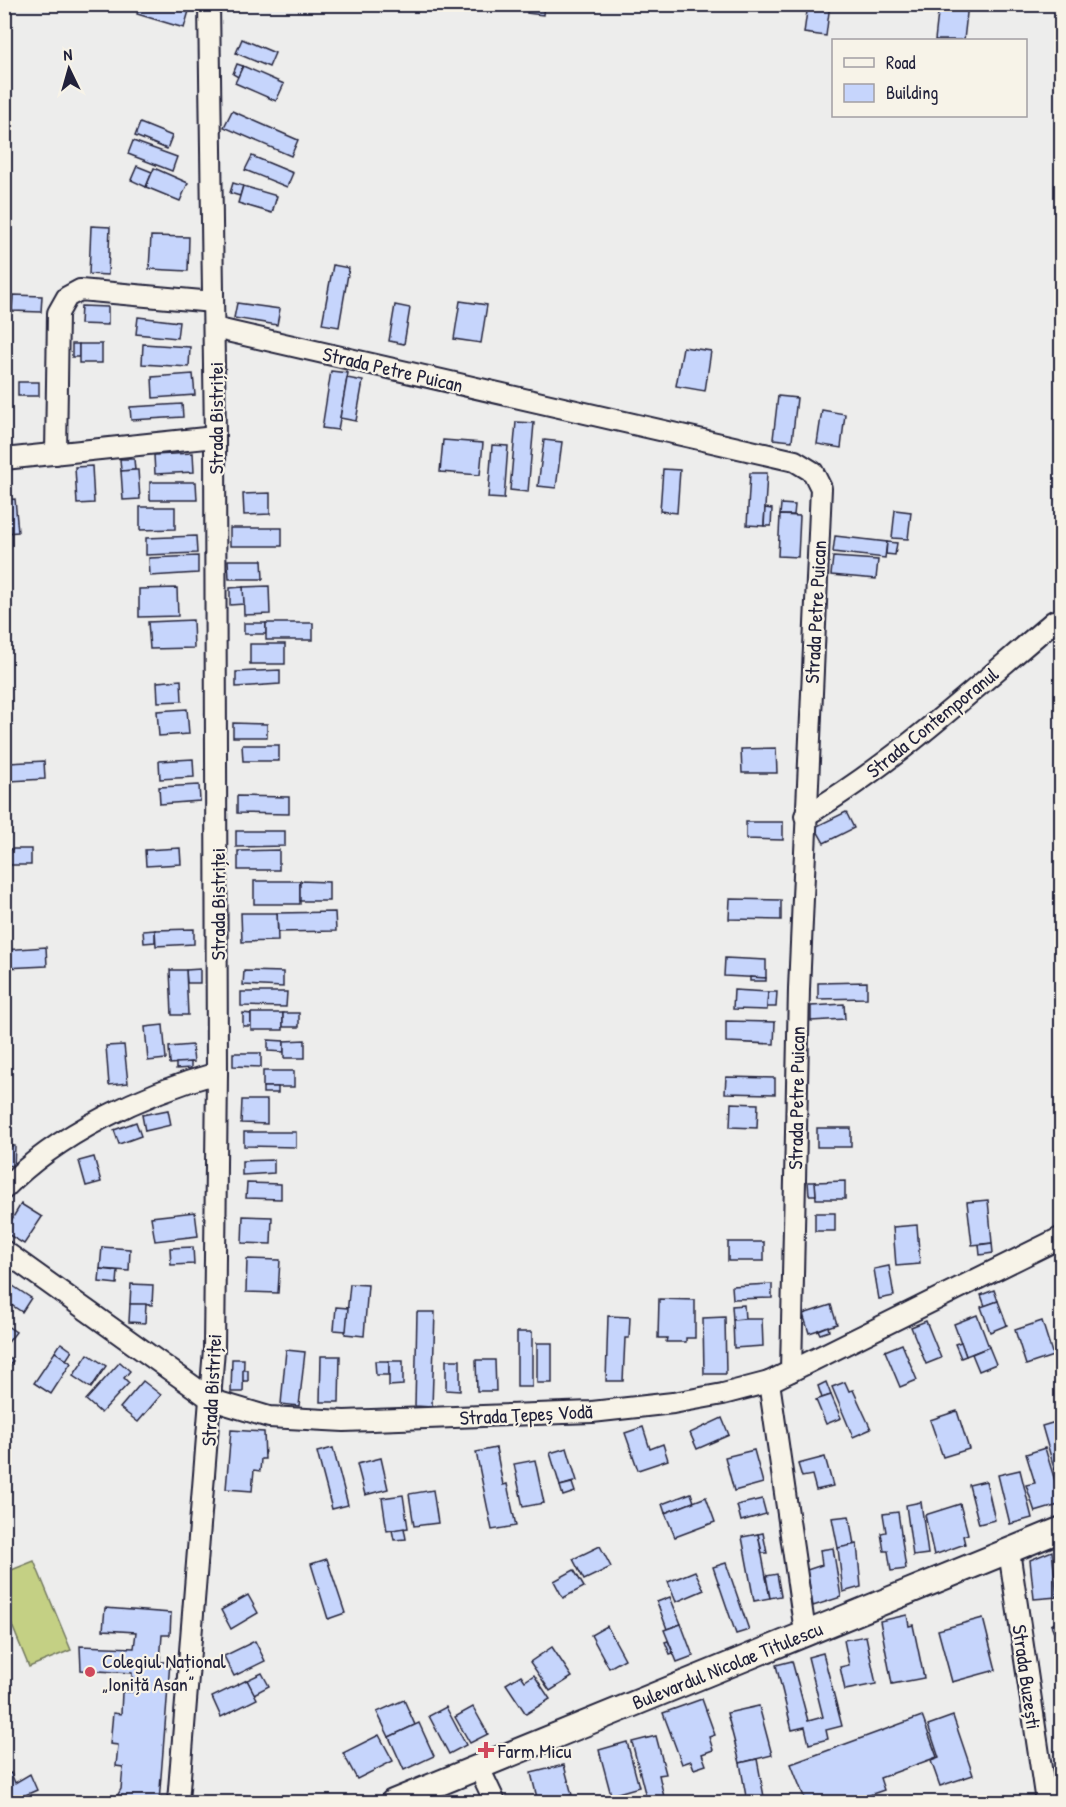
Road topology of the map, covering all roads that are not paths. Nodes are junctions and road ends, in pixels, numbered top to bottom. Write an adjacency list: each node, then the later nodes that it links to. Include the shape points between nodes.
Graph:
1 (209, 4): 2 (street, Strada Bistriței)
2 (213, 302): 3 (street, Strada Bistriței); 5 (street, via 80,290 67,297 58,314)
3 (214, 328): 4 (street, Strada Bistriței); 8 (street, Strada Petre Puican, via 795,461 813,472 821,488)
4 (215, 437): 5 (street); 9 (street, Strada Bistriței)
5 (56, 454): 6 (street)
6 (4, 459)
7 (1054, 621): 8 (street, Strada Contemporanul, via 909,744)
8 (805, 816): 13 (street, Strada Petre Puican)
9 (217, 1073): 10 (street, via 165,1090 92,1126 56,1147); 15 (street, Strada Bistriței)
10 (4, 1189)
11 (1062, 1237): 13 (street, Strada Țepeș Vodă)
12 (4, 1251): 15 (street, Strada Țepeș Vodă)
13 (790, 1371): 14 (street, Strada Țepeș Vodă)
14 (769, 1382): 15 (street, Strada Țepeș Vodă, via 673,1403 592,1412 344,1422 269,1417); 18 (street)
15 (212, 1400): 20 (street, Strada Bistriței)
16 (1062, 1529): 17 (street, Bulevardul Nicolae Titulescu)
17 (1009, 1551): 18 (street, Bulevardul Nicolae Titulescu); 23 (street, Strada Buzești)
18 (806, 1632): 19 (street, Bulevardul Nicolae Titulescu)
19 (479, 1768): 21 (street, Bulevardul Nicolae Titulescu); 22 (street)
20 (178, 1803)
21 (393, 1803)
22 (495, 1803)
23 (1046, 1803)

